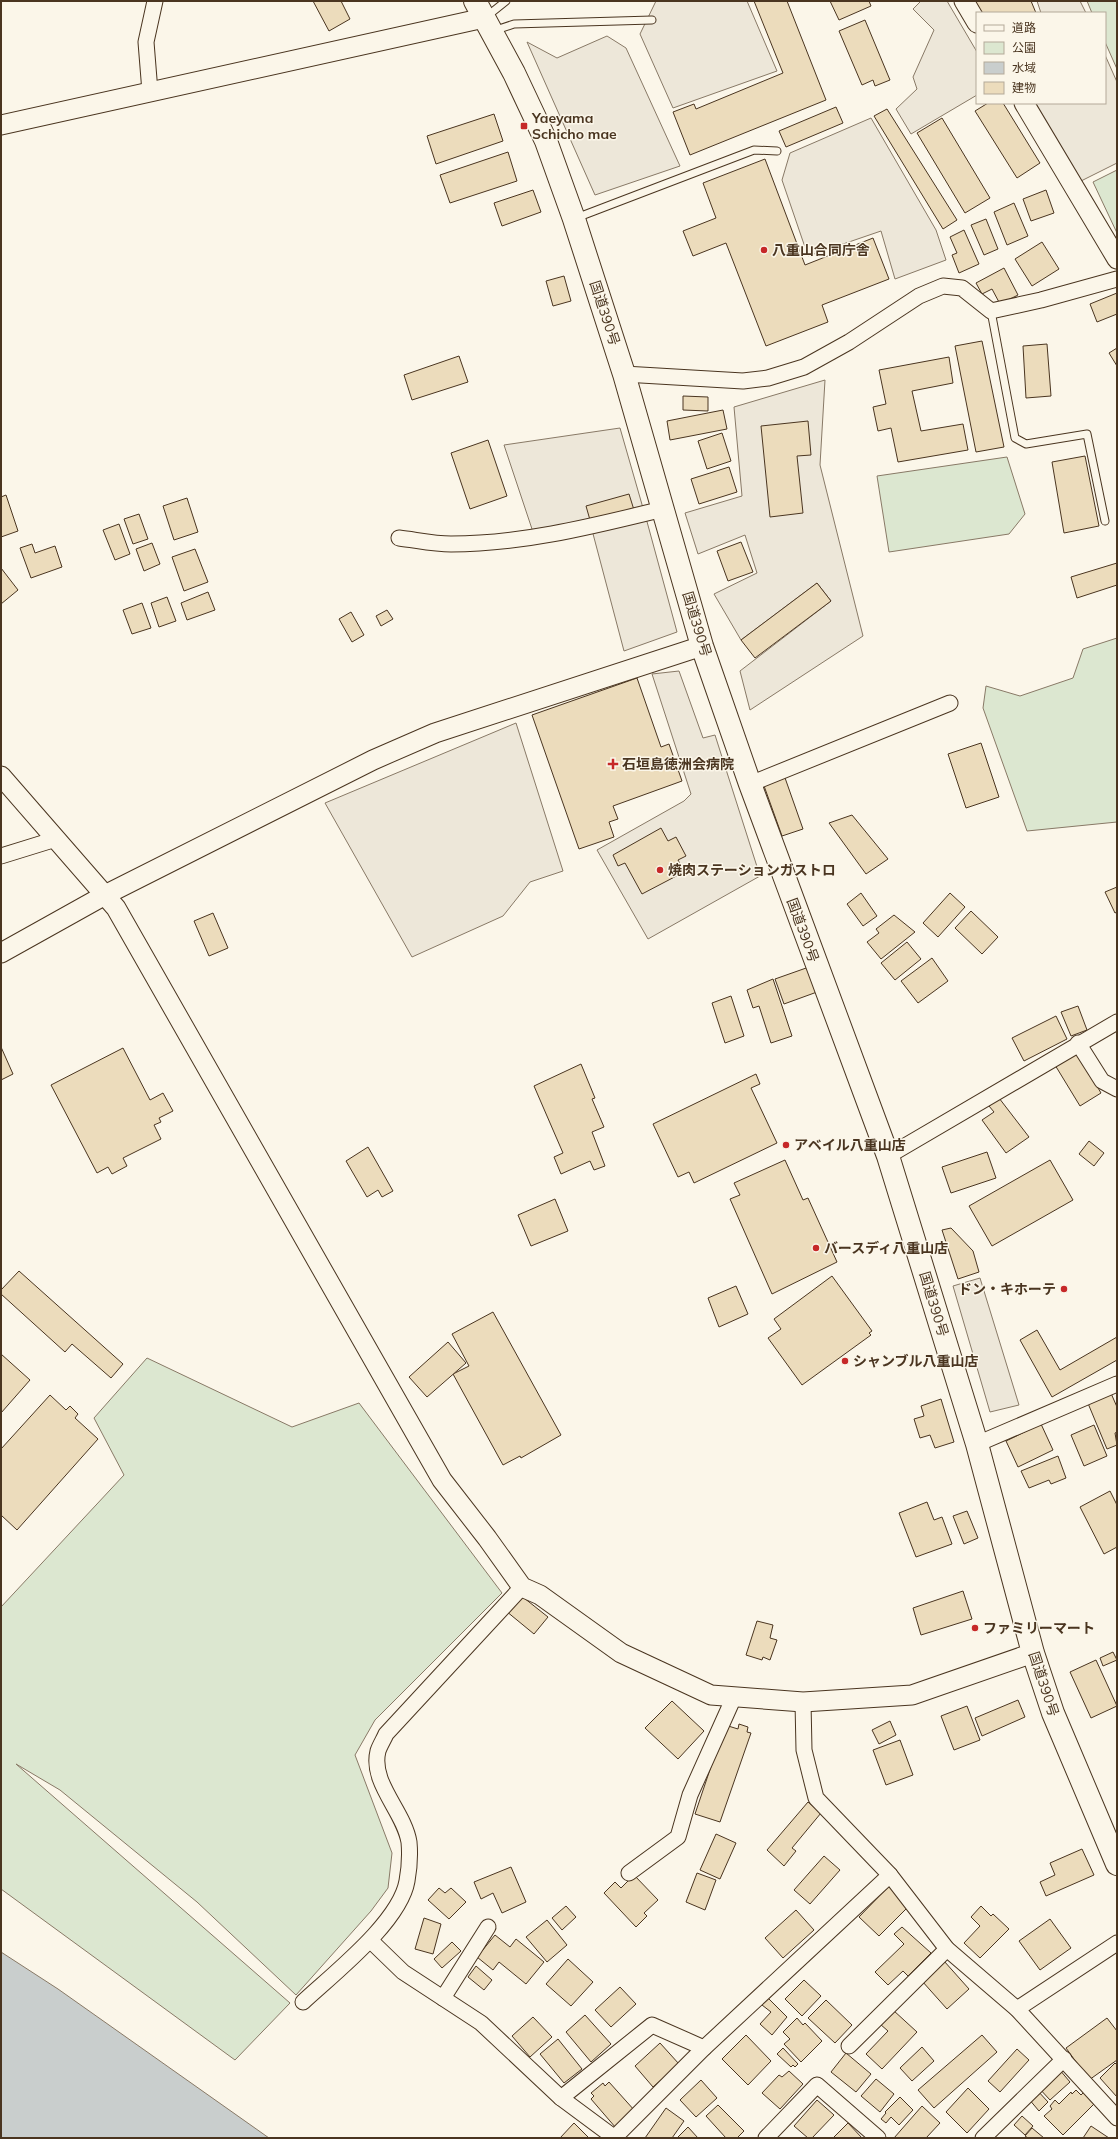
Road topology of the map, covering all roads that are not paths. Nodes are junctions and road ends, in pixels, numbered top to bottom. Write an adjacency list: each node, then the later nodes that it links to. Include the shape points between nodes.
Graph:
1 (155, 1): 7 (street, via 146,42)
2 (506, 1): 4 (lane)
3 (964, 1): 6 (street)
4 (484, 17): 5 (lane, via 514,24); 7 (street); 11 (highway, 国道390号, via 546,141)
5 (652, 20)
6 (976, 21)
7 (150, 92): 9 (street)
8 (1025, 104): 12 (street)
9 (1, 125)
10 (777, 151): 11 (lane, via 754,150)
11 (574, 219): 15 (highway, 国道390号)
12 (1117, 260)
13 (1117, 279): 14 (street)
14 (992, 311): 15 (street, via 962,288 943,286 919,296 849,342 804,367 768,378 743,381); 17 (lane, via 1016,438 1026,444 1087,434)
15 (624, 374): 16 (highway, 国道390号)
16 (663, 509): 18 (street, via 546,536 498,542 449,544); 19 (highway, 国道390号)
17 (1105, 521)
18 (399, 538)
19 (702, 646): 22 (highway, 国道390号); 25 (street, via 435,733 373,760)
20 (950, 703): 22 (street)
21 (1, 776): 23 (street)
22 (750, 784): 30 (highway, 国道390号)
23 (56, 839): 24 (street); 25 (street)
24 (1, 856)
25 (105, 895): 26 (street); 33 (street, via 120,915 442,1480)
26 (1, 953)
27 (1117, 1022): 28 (street)
28 (1078, 1043): 29 (street, via 1102,1081); 30 (street)
29 (1117, 1089)
30 (888, 1156): 32 (highway, 国道390号)
31 (1117, 1384): 32 (street)
32 (977, 1444): 34 (highway, 国道390号)
33 (522, 1587): 35 (street, via 540,1595 620,1653 711,1695); 41 (street, via 386,1734 378,1751 379,1774 409,1842 407,1882 397,1905)
34 (1033, 1653): 36 (street, via 912,1695); 37 (highway, 国道390号, via 1053,1713)
35 (734, 1697): 36 (street); 38 (street, via 690,1795 678,1836)
36 (803, 1702): 39 (street, via 804,1750 816,1798)
37 (1117, 1864)
38 (629, 1873)
39 (890, 1875): 43 (street); 48 (street)
40 (488, 1927): 44 (street)
41 (371, 1941): 44 (street, via 403,1972); 45 (street)
42 (1117, 1943): 46 (street)
43 (947, 1949): 46 (street); 47 (street)
44 (443, 1998): 50 (street, via 500,2039 529,2071)
45 (303, 2002)
46 (1017, 2009): 49 (street)
47 (849, 2046)
48 (704, 2048): 50 (street, via 652,2025); 52 (street)
49 (1064, 2059): 51 (street); 55 (street)
50 (561, 2098): 52 (street)
51 (1117, 2118)
52 (615, 2138)
53 (766, 2138): 54 (street, via 816,2086)
54 (878, 2138)
55 (983, 2138)

